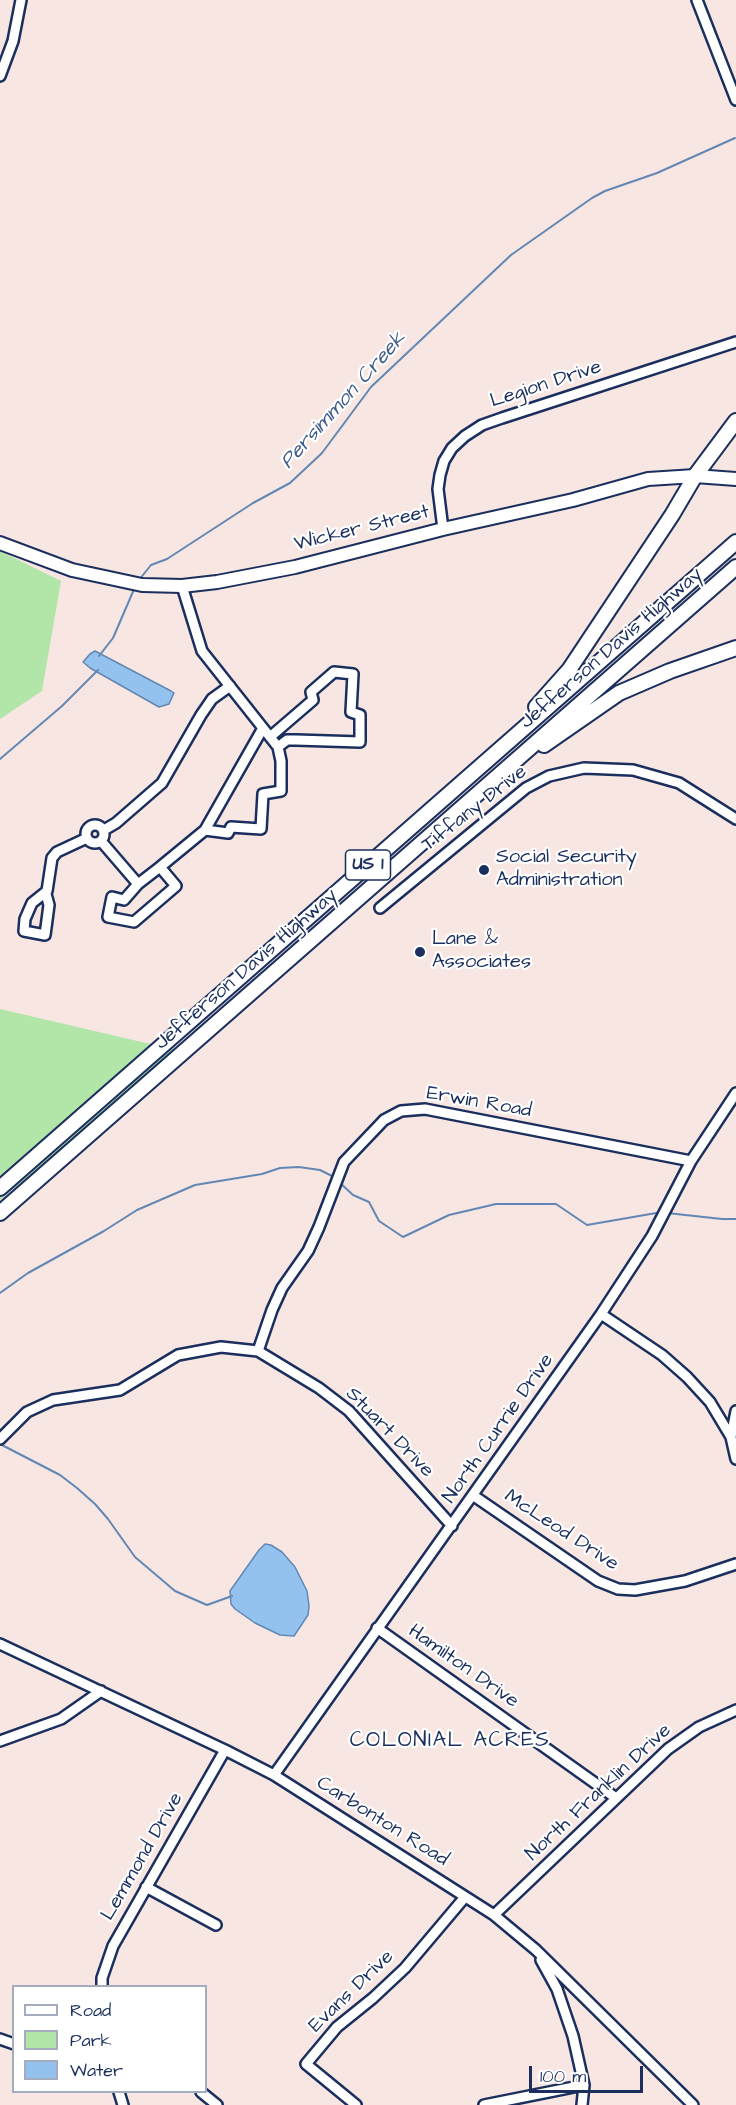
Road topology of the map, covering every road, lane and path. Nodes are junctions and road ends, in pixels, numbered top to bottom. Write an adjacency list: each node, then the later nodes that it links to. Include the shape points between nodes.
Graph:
1 (21, 0): 3 (street, via 13,41)
2 (697, 0): 4 (street)
3 (0, 76)
4 (736, 100)
5 (736, 342): 9 (street, Legion Drive, via 482,425 452,448 444,461 438,489)
6 (736, 421): 7 (highway)
7 (694, 476): 8 (main road, Wicker Street); 9 (main road, Wicker Street, via 648,479); 19 (highway, via 569,670)
8 (736, 478)
9 (443, 529): 13 (main road, Wicker Street, via 295,567)
10 (736, 542): 19 (highway, Jefferson Davis Highway / US 1)
11 (0, 543): 13 (main road, Wicker Street, via 72,570 142,585)
12 (736, 567): 20 (highway, Jefferson Davis Highway / US 1)
13 (182, 586): 15 (street, via 202,651)
14 (736, 648): 20 (highway, via 620,693)
15 (230, 686): 16 (street); 22 (street, via 212,699 162,783)
16 (263, 728): 17 (street); 23 (street)
17 (270, 737): 18 (street); 18 (street, via 313,700 311,692 334,672 353,674 351,712 360,715 360,741 287,740)
18 (278, 747): 23 (street, via 282,791 263,794 261,829 231,827 228,833)
19 (491, 755): 32 (highway, Jefferson Davis Highway / US 1)
20 (486, 786): 33 (highway, Jefferson Davis Highway / US 1)
21 (736, 819): 29 (street, Tiffany Drive, via 679,783 633,770 584,768 549,776 526,788)
22 (104, 830): 24 (street, via 92,825 86,830); 25 (street)
23 (205, 830): 26 (street)
24 (87, 838): 25 (street, via 93,843); 28 (street, via 52,858)
25 (100, 841): 27 (street)
26 (160, 867): 27 (street); 27 (street, via 176,886 134,922 108,917 112,897 124,900)
27 (138, 884)
28 (46, 894)
29 (380, 908)
30 (736, 1093): 31 (street, North Currie Drive)
31 (691, 1161): 34 (street, North Currie Drive, via 652,1236); 35 (street, Erwin Road, via 425,1109 401,1111 384,1120 344,1162 308,1251 282,1288)
32 (0, 1188)
33 (0, 1213)
34 (601, 1314): 37 (street, via 687,1377 710,1402); 40 (street, North Currie Drive)
35 (258, 1351): 38 (street, Stuart Drive, via 221,1347 178,1355 120,1390 53,1400 27,1412); 41 (street, Stuart Drive, via 320,1388 349,1411)
36 (736, 1411): 37 (street)
37 (731, 1437): 39 (street)
38 (0, 1439)
39 (736, 1459)
40 (474, 1496): 41 (street, North Currie Drive); 42 (street, McLeod Drive, via 598,1581 618,1589 635,1590 685,1581)
41 (452, 1526): 43 (street, North Currie Drive)
42 (736, 1564)
43 (377, 1628): 49 (street, North Currie Drive); 50 (street, Hamilton Drive)
44 (0, 1644): 45 (street, Carbonton Road)
45 (101, 1691): 47 (street, via 61,1719); 48 (street, Carbonton Road)
46 (736, 1710): 50 (street, North Franklin Drive, via 699,1727 668,1749)
47 (0, 1741)
48 (225, 1750): 49 (street, Carbonton Road); 51 (street, Lemmond Drive)
49 (274, 1775): 52 (street, Carbonton Road)
50 (616, 1798): 53 (street, North Franklin Drive)
51 (146, 1887): 54 (street); 56 (street, Lemmond Drive, via 113,1946)
52 (465, 1897): 53 (street, Carbonton Road); 60 (street, Evans Drive, via 405,1968 337,2027 306,2064)
53 (494, 1915): 55 (street, Carbonton Road)
54 (216, 1925)
55 (536, 1950): 57 (street, via 557,1989); 63 (street, Carbonton Road)
56 (102, 1985)
57 (584, 2085): 61 (street); 62 (street)
58 (203, 2093): 59 (street)
59 (217, 2105)
60 (356, 2105)
61 (484, 2105)
62 (582, 2105)
63 (693, 2105)

